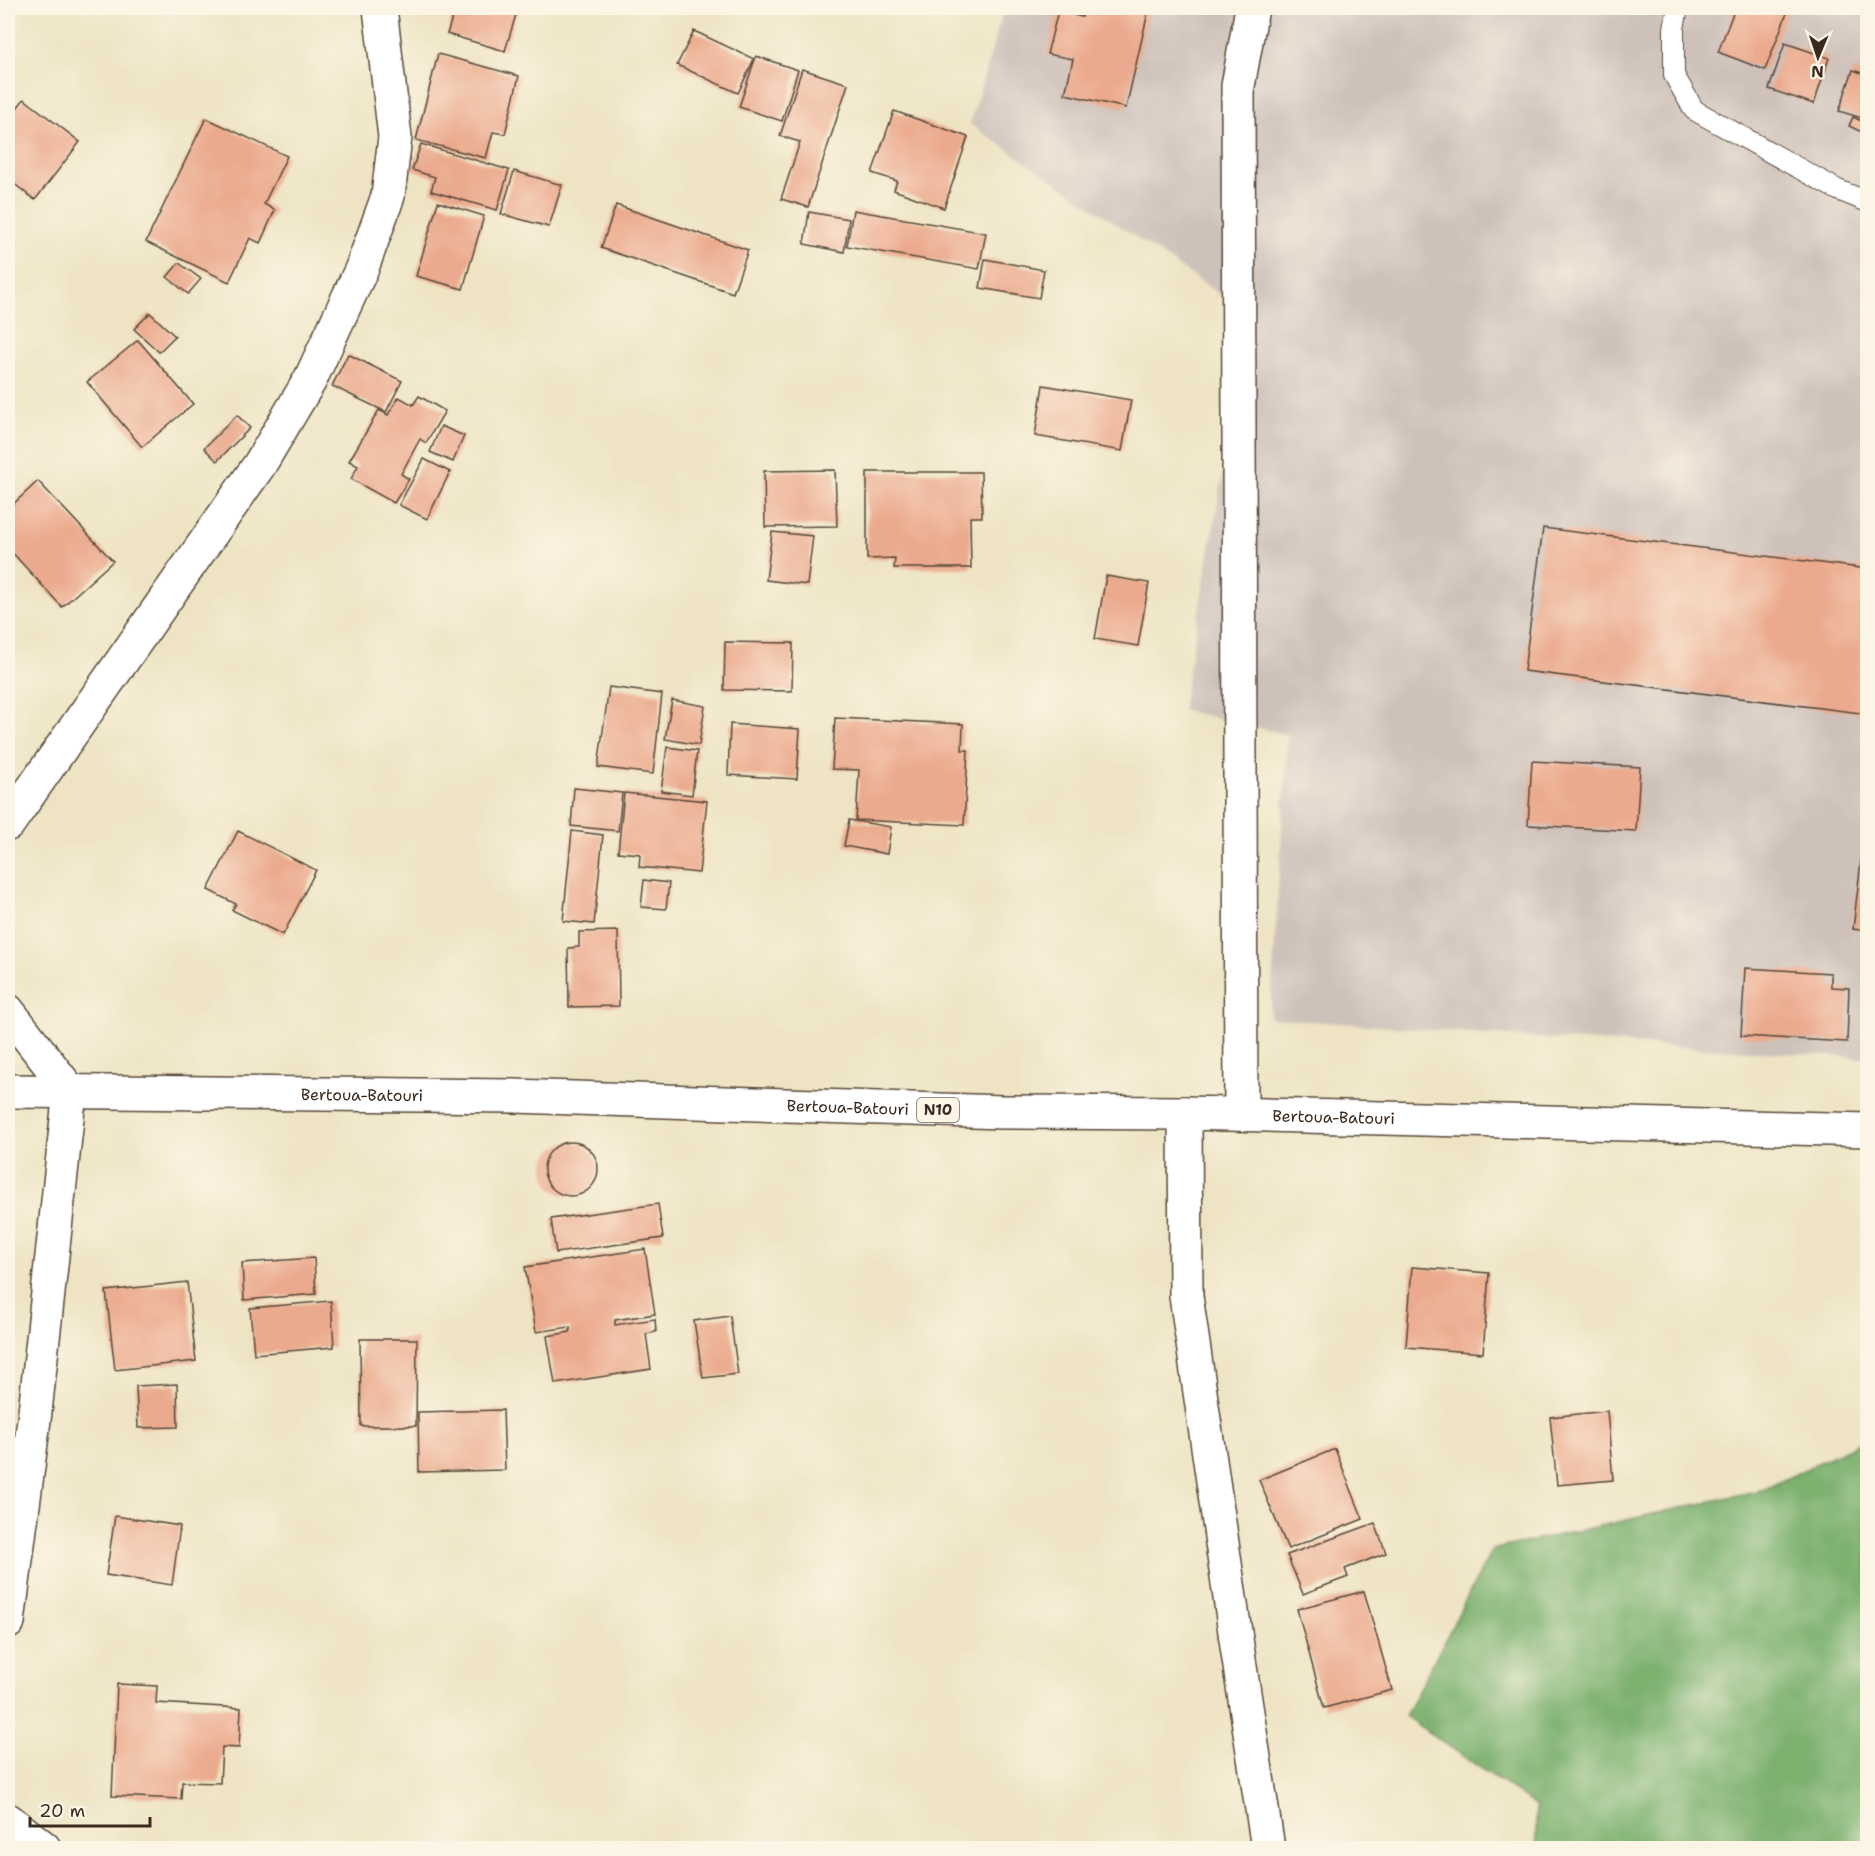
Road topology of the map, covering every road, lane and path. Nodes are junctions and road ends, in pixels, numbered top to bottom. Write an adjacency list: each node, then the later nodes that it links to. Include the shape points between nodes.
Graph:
1 (380, 8): 5 (main road, via 395,138 388,196 357,279 310,380 260,464)
2 (1252, 8): 10 (main road, via 1238,86)
3 (1678, 8): 4 (lane, via 1674,75 1694,110 1838,190)
4 (1868, 202)
5 (8, 824)
6 (8, 1011): 8 (main road)
7 (8, 1090): 8 (main road, Bertoua-Batouri / N10)
8 (69, 1091): 9 (main road, Bertoua-Batouri / N10, via 514,1096 1003,1112); 12 (main road)
9 (1185, 1113): 10 (main road, Bertoua-Batouri / N10); 15 (main road, via 1186,1296)
10 (1241, 1114): 11 (main road, Bertoua-Batouri / N10)
11 (1868, 1130)
12 (8, 1622)
13 (8, 1820): 14 (main road)
14 (44, 1848)
15 (1268, 1848)

